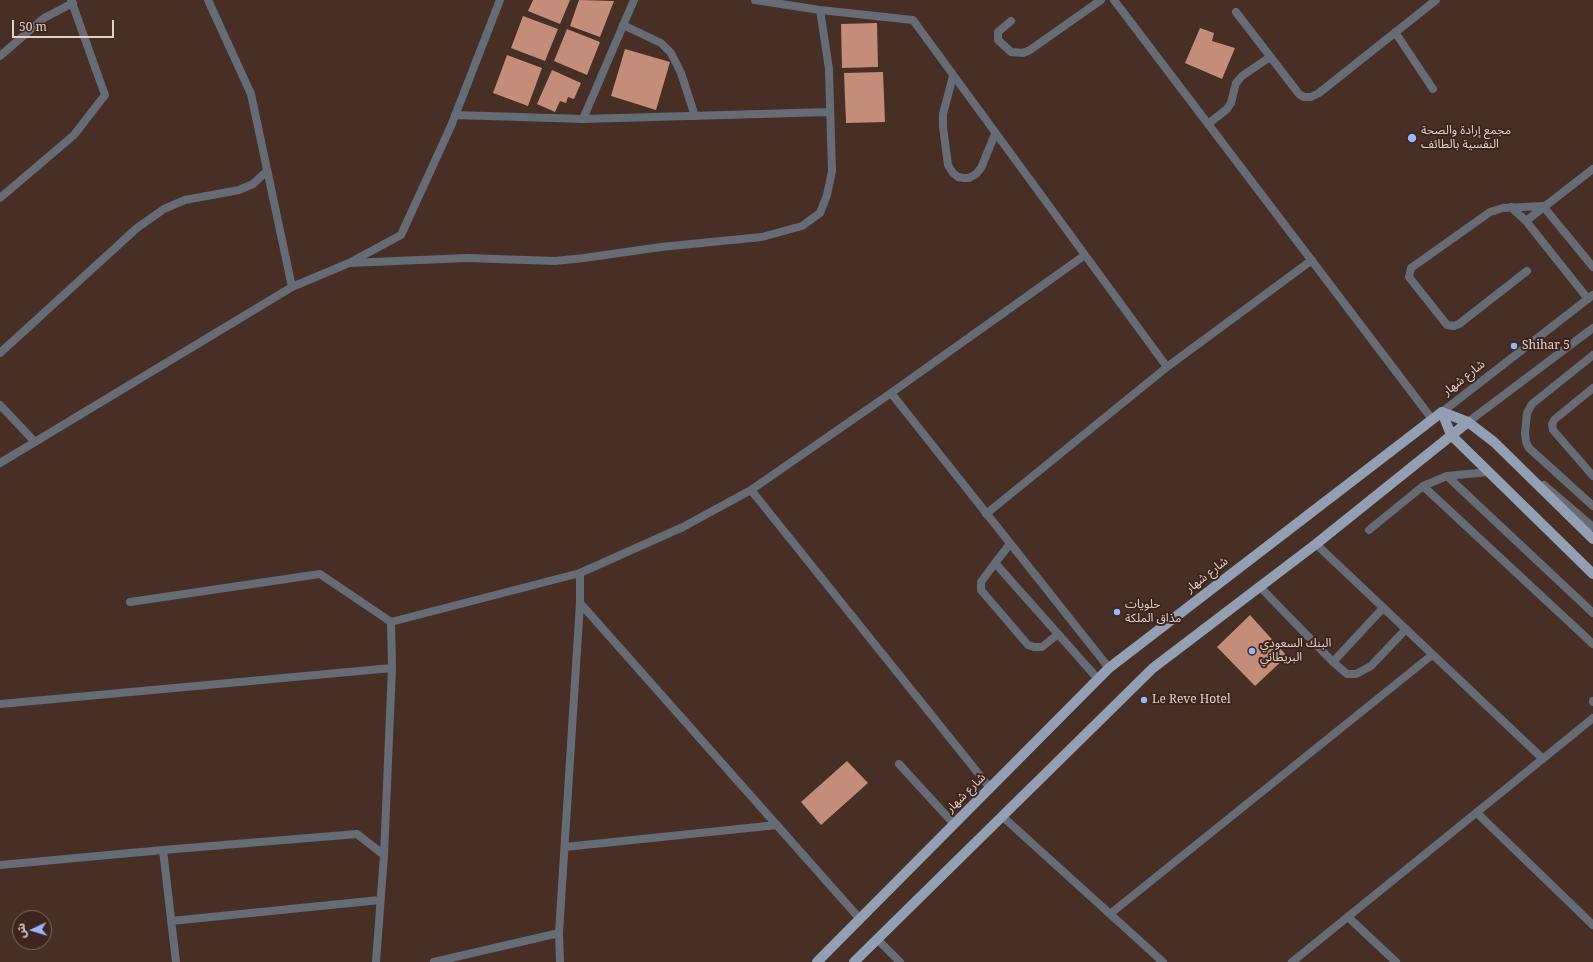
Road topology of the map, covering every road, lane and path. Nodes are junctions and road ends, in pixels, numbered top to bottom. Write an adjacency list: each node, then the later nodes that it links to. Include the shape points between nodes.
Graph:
1 (208, 0): 25 (street, via 251,94)
2 (500, 0): 19 (street)
3 (634, 0): 12 (street)
4 (755, 0): 9 (street)
5 (1101, 0): 11 (street, via 1023,53 1011,52 998,40 998,32)
6 (1114, 0): 22 (street)
7 (1436, 0): 13 (street)
8 (72, 1): 14 (street, via 44,18); 26 (street, via 105,95 74,135)
9 (820, 10): 16 (street, via 913,20); 18 (street, via 829,69)
10 (1236, 12): 15 (street)
11 (1011, 21)
12 (623, 25): 20 (street, via 661,43 671,53 681,73); 21 (street)
13 (1395, 32): 15 (street, via 1311,97 1299,94); 17 (street)
14 (0, 56)
15 (1270, 57): 22 (street, via 1242,76 1236,83 1231,104)
16 (953, 76): 23 (street); 23 (street, via 943,114 948,164 953,173 964,178 976,174)
17 (1433, 89)
18 (830, 112): 20 (street); 32 (street, via 832,170 827,195 820,213 802,226 762,238 661,247 555,261 462,258)
19 (455, 115): 21 (street); 32 (street, via 401,235)
20 (695, 116): 21 (street)
21 (583, 119)
22 (1208, 124): 31 (street)
23 (995, 134): 30 (street)
24 (1593, 169): 27 (street)
25 (268, 171): 35 (street); 38 (street, via 252,184 239,190 185,200 164,209 137,228)
26 (0, 198)
27 (1544, 206): 28 (street); 29 (street); 33 (street)
28 (1511, 207): 29 (street); 34 (street, via 1490,212 1411,268 1410,277 1447,325 1454,326)
29 (1526, 221): 36 (street)
30 (1085, 256): 40 (street); 42 (street)
31 (1312, 260): 40 (street); 45 (street)
32 (349, 263): 35 (street)
33 (1593, 267)
34 (1527, 271)
35 (292, 287): 48 (street)
36 (1591, 297): 44 (street, شارع شهار)
37 (1593, 328): 46 (street)
38 (0, 353)
39 (1593, 355): 56 (street, via 1532,404 1527,413 1525,433 1529,448)
40 (1166, 367): 57 (street)
41 (1593, 388): 53 (street, via 1554,419 1552,424 1553,430)
42 (891, 393): 55 (street); 57 (street)
43 (0, 405): 48 (street)
44 (1442, 412): 45 (main road, شارع شهار); 46 (main road); 47 (main road)
45 (1432, 419): 78 (main road, شارع شهار)
46 (1468, 422): 47 (main road); 49 (main road)
47 (1451, 435): 51 (main road); 62 (main road)
48 (35, 442): 50 (street)
49 (1494, 442): 58 (street); 60 (main road)
50 (0, 463)
51 (1489, 472): 52 (street); 65 (main road)
52 (1447, 476): 54 (street); 70 (street)
53 (1593, 476)
54 (1423, 486): 59 (street); 74 (street)
55 (751, 490): 64 (street, via 683,527); 84 (street)
56 (1593, 506)
57 (986, 514): 61 (street)
58 (1593, 527)
59 (1369, 530)
60 (1593, 539)
61 (1010, 544): 63 (street); 78 (street)
62 (1316, 544): 66 (main road); 69 (street)
63 (995, 563): 73 (street); 73 (street, via 981,582 981,590 1028,645 1042,647)
64 (580, 573): 68 (street); 71 (street)
65 (1593, 574)
66 (1260, 587): 76 (street); 86 (main road, via 1153,668)
67 (130, 602): 71 (street, via 320,574)
68 (580, 603): 88 (street); 89 (street)
69 (1383, 608): 72 (street); 76 (street)
70 (1593, 613)
71 (391, 622): 77 (street)
72 (1406, 629): 75 (street); 76 (street, via 1371,666 1356,674 1347,674)
73 (1058, 634): 79 (street)
74 (1593, 644)
75 (1432, 655): 82 (street); 94 (street)
76 (1332, 662)
77 (392, 668): 80 (street); 91 (street)
78 (1109, 668): 79 (main road, شارع شهار)
79 (1098, 679): 84 (main road, شارع شهار)
80 (0, 704)
81 (1593, 718): 82 (street)
82 (1543, 760): 85 (street)
83 (899, 764): 87 (street)
84 (990, 788): 87 (main road, شارع شهار)
85 (1477, 813): 95 (street); 98 (street)
86 (1003, 817): 94 (street); 100 (main road)
87 (954, 824): 96 (main road, شارع شهار)
88 (777, 825): 89 (street); 96 (street)
89 (565, 847): 99 (street)
90 (163, 850): 91 (street, via 357,834); 92 (street); 97 (street)
91 (384, 855): 93 (street)
92 (0, 865)
93 (380, 900): 97 (street); 102 (street)
94 (1110, 914): 108 (street)
95 (1348, 917): 109 (street); 110 (street)
96 (860, 919): 105 (main road, شارع شهار)
97 (171, 921): 101 (street)
98 (1592, 921)
99 (560, 933): 103 (street); 104 (street)
100 (877, 939): 106 (main road); 107 (street)
101 (176, 962)
102 (376, 962)
103 (434, 962)
104 (560, 962)
105 (816, 962)
106 (854, 962)
107 (900, 962)
108 (1163, 962)
109 (1292, 962)
110 (1396, 962)

